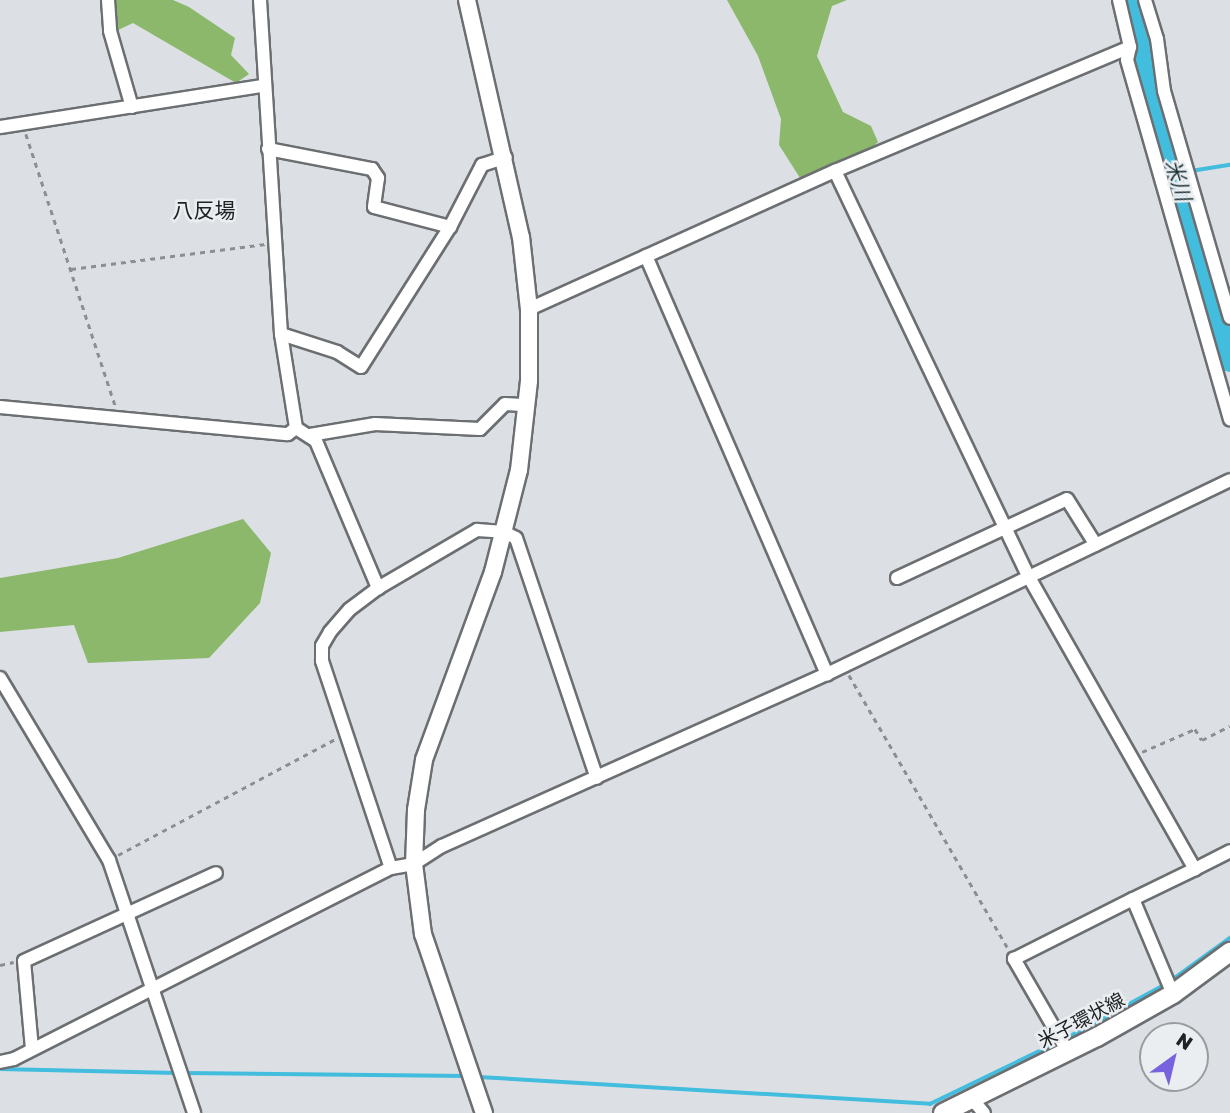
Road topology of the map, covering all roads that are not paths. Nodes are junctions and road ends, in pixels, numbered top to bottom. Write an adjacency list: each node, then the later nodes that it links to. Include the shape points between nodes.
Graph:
1 (108, 0): 8 (street, via 110,31)
2 (260, 0): 7 (street)
3 (467, 0): 11 (street)
4 (1119, 0): 6 (street)
5 (1145, 0): 16 (street, via 1157,39 1164,91)
6 (1130, 47): 12 (street); 20 (street, via 1127,60)
7 (263, 86): 8 (street); 10 (street)
8 (132, 107): 9 (street)
9 (0, 127)
10 (268, 149): 13 (street, via 372,169 378,178 374,206); 17 (street)
11 (506, 156): 13 (street, via 482,165); 15 (street)
12 (835, 171): 14 (street); 24 (street, via 923,362)
13 (450, 227): 17 (street, via 361,367 337,352)
14 (646, 256): 15 (street); 30 (street)
15 (529, 309): 18 (street)
16 (1230, 318)
17 (281, 334): 21 (street)
18 (527, 405): 22 (street, via 505,404 480,429 374,424); 25 (street)
19 (0, 407): 21 (street, via 288,434)
20 (1230, 419)
21 (296, 428): 22 (street)
22 (310, 435): 29 (street)
23 (1230, 480): 26 (street)
24 (1009, 526): 26 (street, via 1067,499); 27 (street); 28 (street)
25 (504, 532): 29 (street, via 477,530); 32 (street, via 516,538); 34 (street, via 424,760)
26 (1096, 545): 28 (street)
27 (897, 578)
28 (1030, 579): 30 (street); 36 (street)
29 (378, 588): 35 (street, via 349,610 322,646 322,661)
30 (827, 674): 32 (street)
31 (0, 678): 39 (street, via 109,860)
32 (597, 778): 34 (street, via 442,846)
33 (1230, 852): 36 (street)
34 (414, 864): 35 (street); 48 (street, via 423,933)
35 (391, 868): 41 (street)
36 (1195, 870): 38 (street)
37 (216, 873): 39 (street)
38 (1133, 899): 42 (street); 44 (street, via 1014,959)
39 (129, 916): 41 (street); 43 (street, via 24,961)
40 (1230, 952): 42 (main road, 米子環状線)
41 (153, 988): 43 (street); 47 (street)
42 (1173, 994): 44 (main road, 米子環状線)
43 (32, 1049): 45 (street)
44 (1068, 1052): 46 (main road, 米子環状線)
45 (0, 1062)
46 (978, 1106): 49 (main road, 米子環状線)
47 (194, 1113)
48 (484, 1113)
49 (943, 1113)

